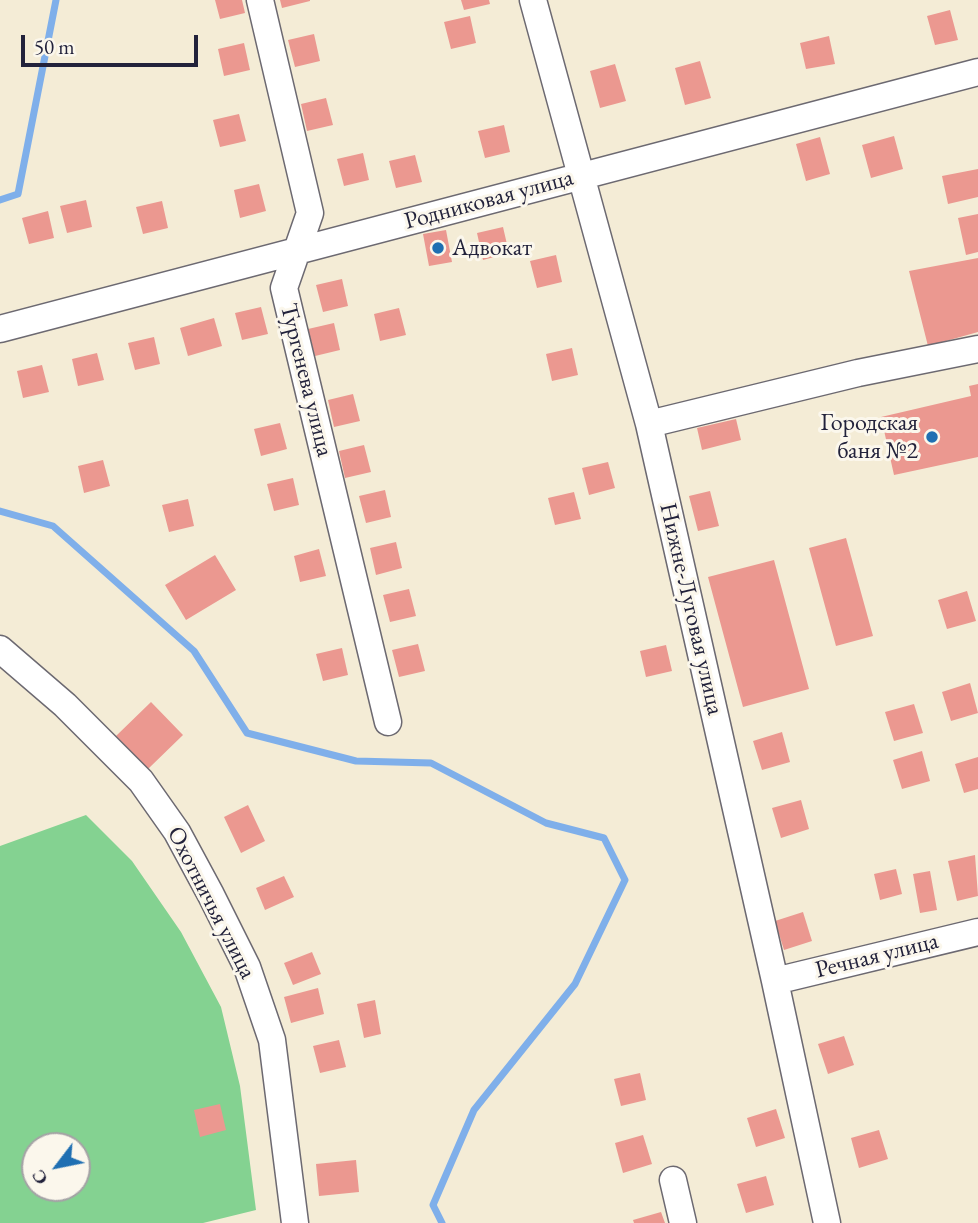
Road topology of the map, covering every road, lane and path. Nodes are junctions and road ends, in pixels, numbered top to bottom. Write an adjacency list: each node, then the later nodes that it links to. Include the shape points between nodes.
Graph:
1 (260, 0): 5 (street, Тургенева улица, via 310,213)
2 (533, 0): 4 (street, Нижне-Луговая улица)
3 (978, 72): 4 (street, Родниковая улица)
4 (581, 176): 5 (street, Родниковая улица); 8 (street, Нижне-Луговая улица)
5 (297, 250): 6 (street, Родниковая улица); 10 (street, Тургенева улица, via 284,288)
6 (0, 328)
7 (978, 349): 8 (street)
8 (649, 424): 12 (street, Нижне-Луговая улица)
9 (0, 649): 14 (street, Охотничья улица, via 141,780 177,832 211,895 247,967 272,1040)
10 (388, 722)
11 (978, 932): 12 (street, Речная улица)
12 (775, 981): 16 (street, Нижне-Луговая улица)
13 (673, 1180): 15 (street)
14 (295, 1223)
15 (683, 1223)
16 (827, 1223)

